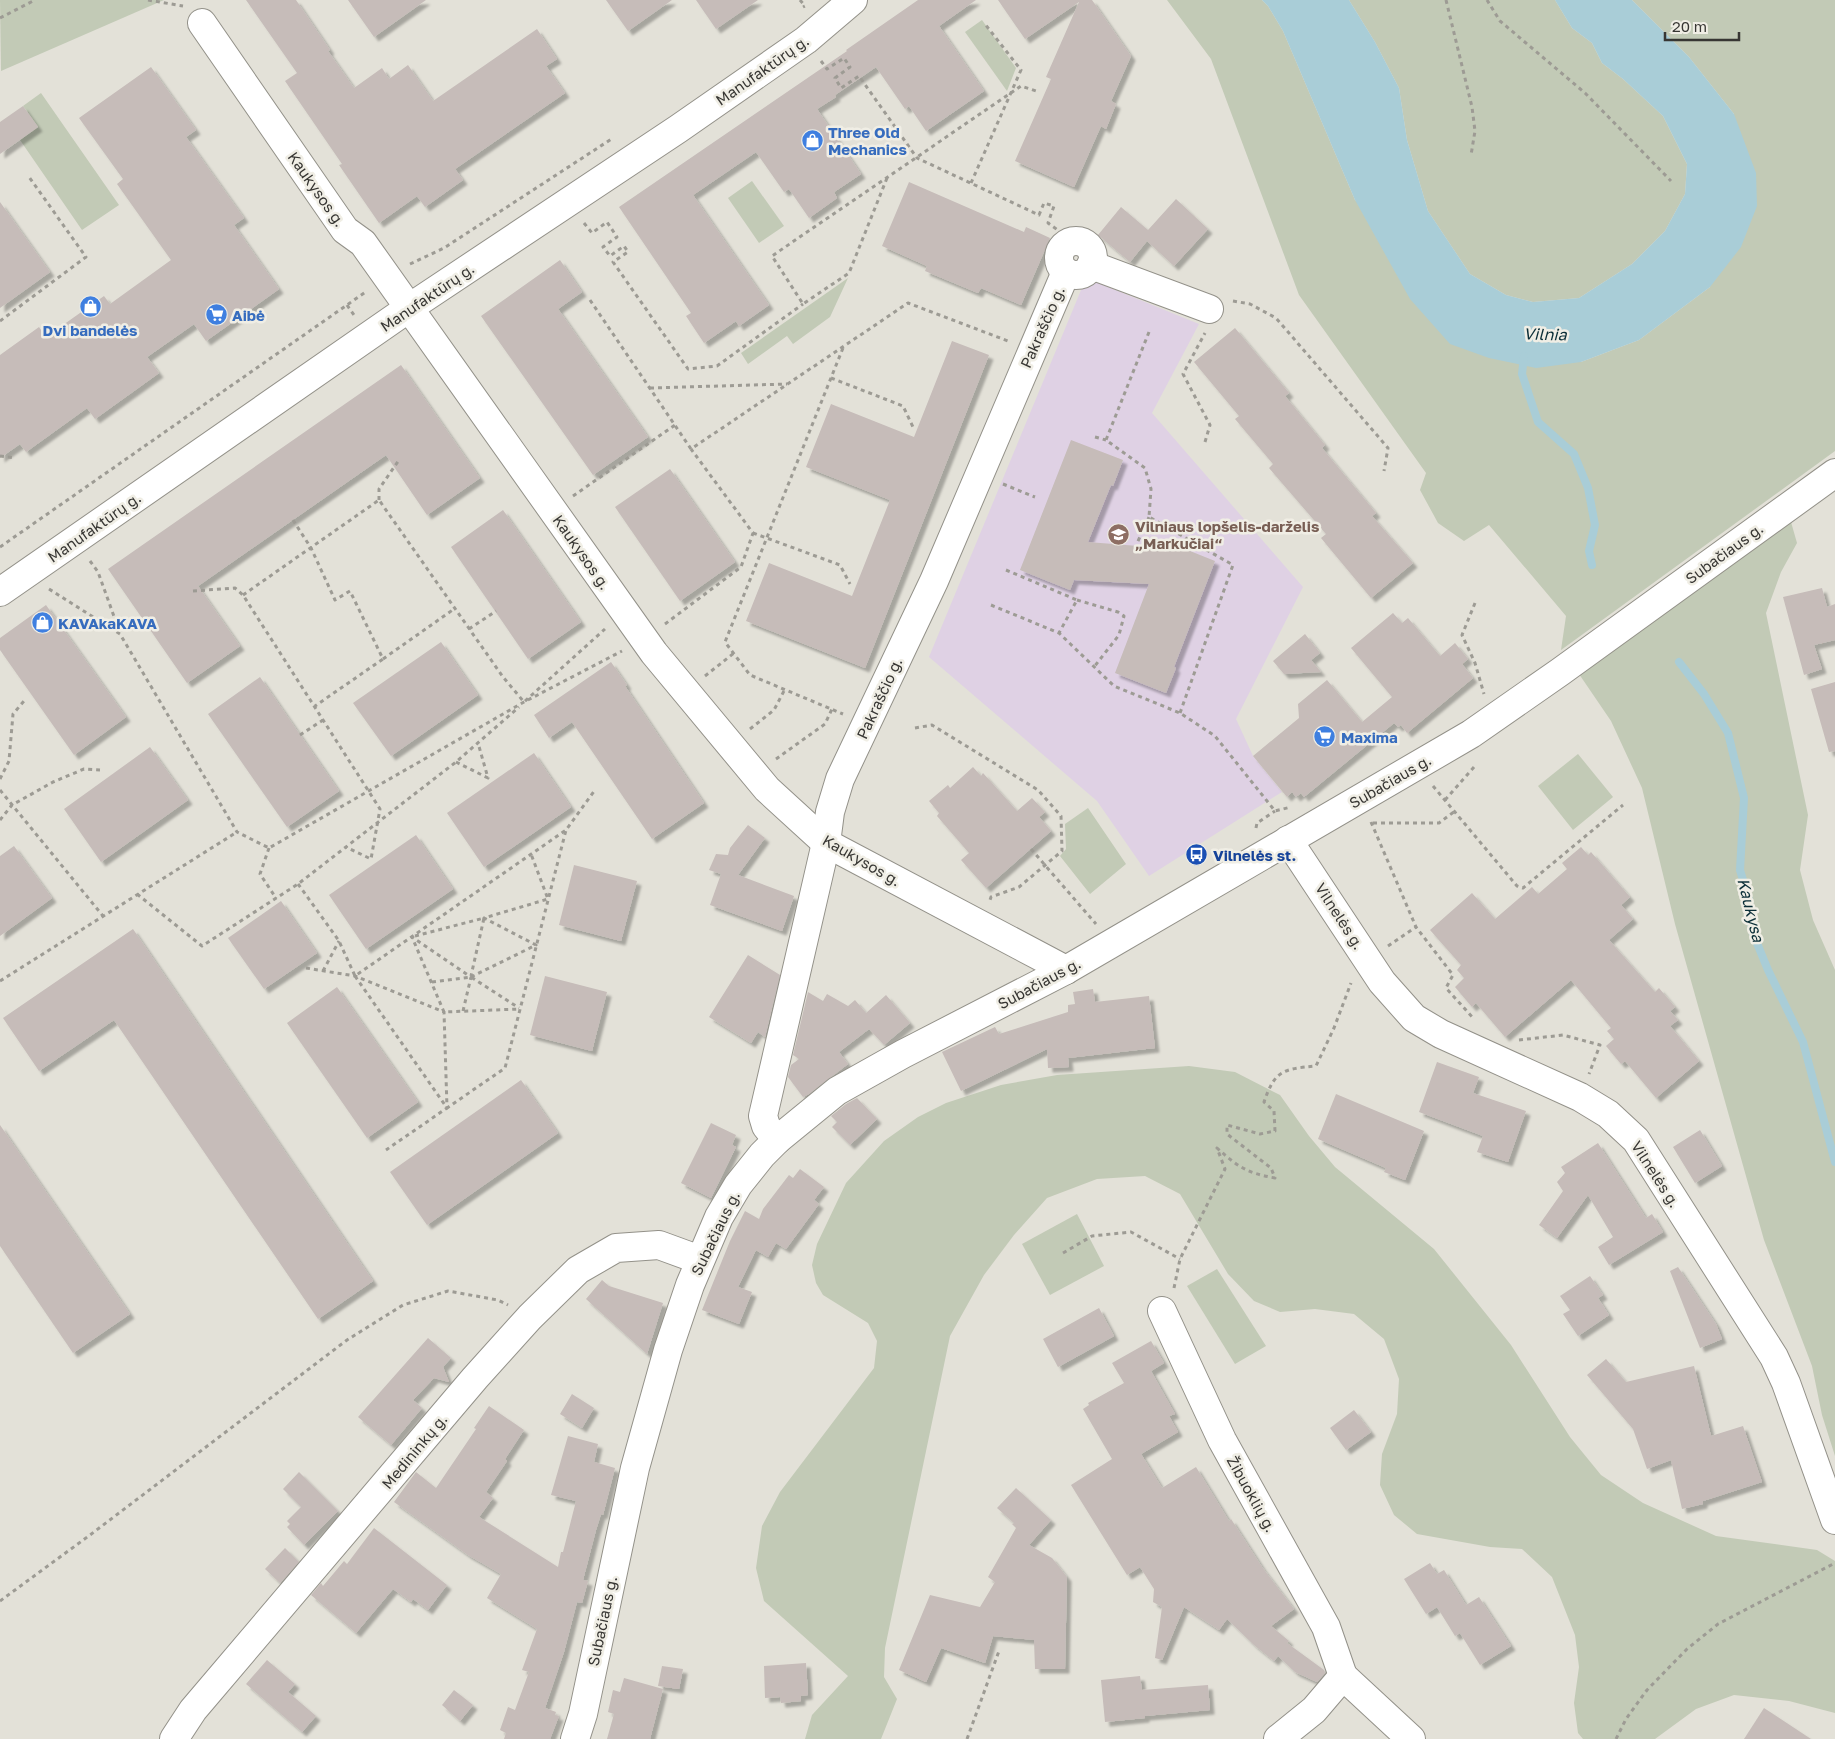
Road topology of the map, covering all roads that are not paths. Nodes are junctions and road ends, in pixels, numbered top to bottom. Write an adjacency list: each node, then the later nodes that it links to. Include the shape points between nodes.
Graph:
1 (853, 0): 5 (street, Manufaktūrų g., via 806,40)
2 (202, 23): 5 (street, Kaukysos g., via 345,230 363,243)
3 (1066, 244): 4 (street, via 1061,249 1059,261 1062,268)
4 (1079, 269): 6 (street); 10 (street, Pakraščio g., via 1032,350 934,581 840,779 830,812)
5 (409, 308): 8 (street, Manufaktūrų g.); 10 (street, Kaukysos g., via 644,639 754,775)
6 (1209, 309)
7 (1835, 473): 9 (street, Subačiaus g., via 1471,734)
8 (0, 592)
9 (1288, 840): 11 (street, Subačiaus g.); 15 (street, Vilnelės g., via 1382,982 1414,1018 1441,1034 1580,1098 1608,1114 1636,1140 1774,1357)
10 (826, 842): 11 (street, Kaukysos g.); 12 (street, Pakraščio g., via 763,1116)
11 (1066, 970): 12 (street, Subačiaus g., via 837,1091)
12 (777, 1140): 13 (street, Subačiaus g., via 738,1185)
13 (700, 1260): 17 (street, Medininkų g., via 659,1245 616,1248 578,1270 475,1378 193,1710); 18 (street, Subačiaus g., via 646,1425)
14 (1162, 1311): 16 (street, Žibuoklių g., via 1222,1440 1326,1627)
15 (1835, 1520)
16 (1344, 1676): 19 (street, via 1314,1710); 20 (street, Žibuoklių g.)
17 (174, 1739)
18 (575, 1739)
19 (1278, 1739)
20 (1411, 1739)

